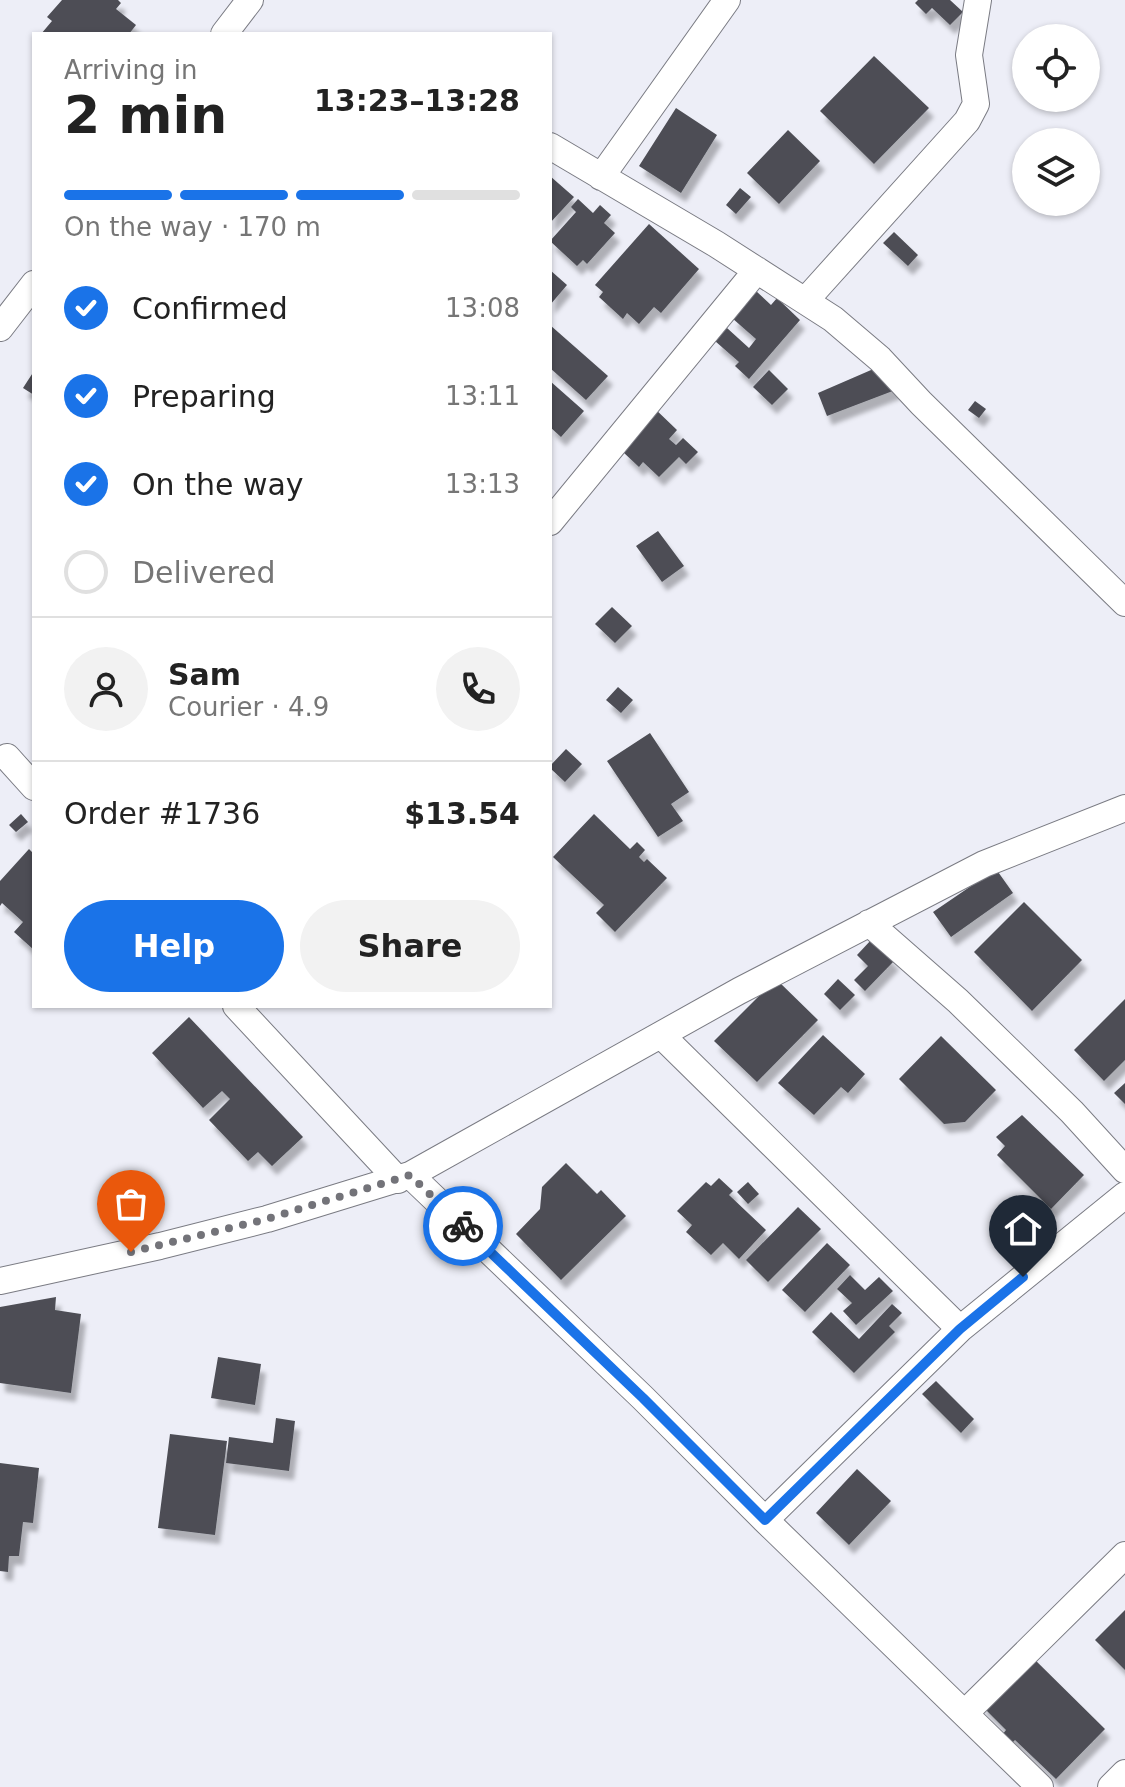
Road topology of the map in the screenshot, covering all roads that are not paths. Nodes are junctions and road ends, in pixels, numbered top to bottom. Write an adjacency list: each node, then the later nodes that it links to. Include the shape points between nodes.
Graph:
1 (250, 0): 4 (street)
2 (727, 0): 6 (street)
3 (978, 0): 9 (street, via 969,55 976,104 967,121)
4 (226, 32)
5 (552, 147): 6 (street)
6 (601, 177): 7 (street)
7 (757, 270): 9 (street); 11 (street)
8 (32, 287): 10 (street)
9 (805, 301): 12 (street, via 880,359)
10 (0, 328)
11 (552, 520)
12 (1125, 603)
13 (7, 757): 14 (street)
14 (32, 785)
15 (1125, 808): 16 (street, via 984,864)
16 (869, 923): 18 (street); 19 (street, via 958,1001)
17 (238, 1008): 20 (street)
18 (661, 1035): 20 (street); 23 (street)
19 (1125, 1170)
20 (404, 1178): 22 (street, via 267,1219); 24 (street, via 643,1398)
21 (1125, 1195): 23 (street)
22 (0, 1281)
23 (960, 1329): 24 (street)
24 (765, 1520): 26 (street)
25 (1125, 1555): 26 (street)
26 (965, 1713): 28 (street)
27 (1125, 1773): 29 (street)
28 (1040, 1787)
29 (1111, 1787)

